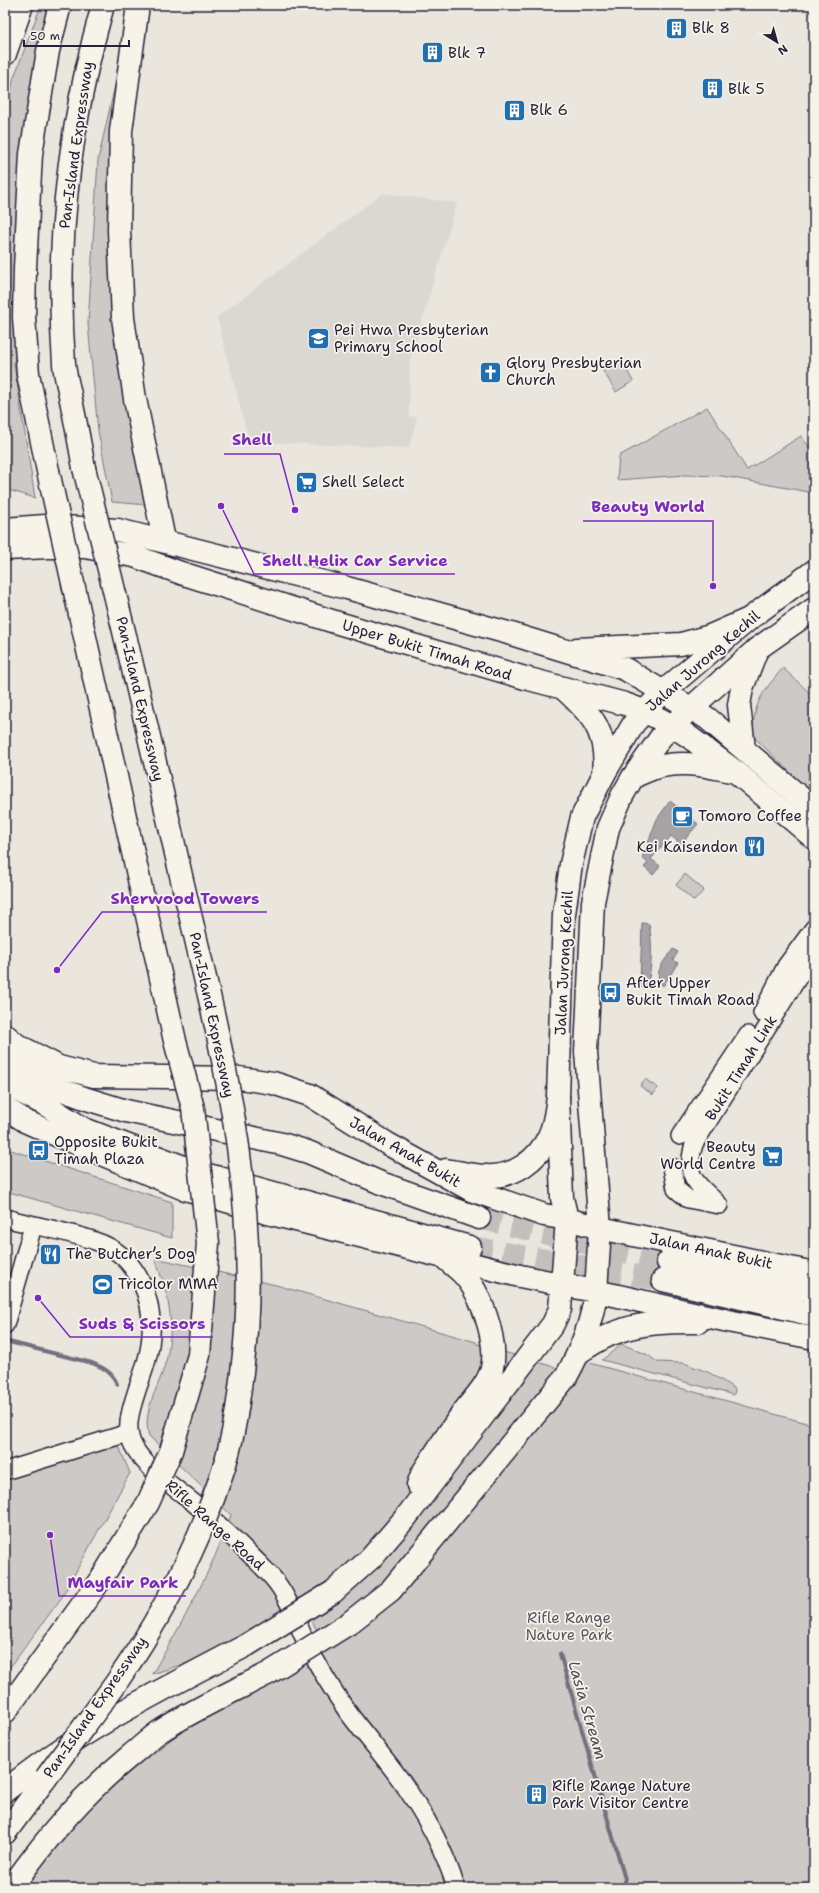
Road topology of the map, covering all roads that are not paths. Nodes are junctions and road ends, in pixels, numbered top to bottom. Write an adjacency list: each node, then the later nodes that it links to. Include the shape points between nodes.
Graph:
1 (22, 5): 5 (main road)
2 (60, 5): 53 (main road, bridge, via 48,51 31,154 24,289 28,374 175,1041 193,1108 208,1243 199,1355 171,1451 148,1503 103,1576)
3 (103, 5): 55 (main road, Pan-Island Expressway, bridge, via 90,49 65,203 62,259 64,365 84,468 138,686 225,1066 244,1193 249,1271 247,1334 238,1405 225,1466 212,1502 174,1585 117,1681)
4 (138, 5): 7 (main road, via 122,131 119,230 123,318 135,399)
5 (5, 54)
6 (5, 529): 7 (main road, via 45,526 118,530)
7 (164, 540): 13 (main road, via 340,586)
8 (5, 549): 14 (main road, Upper Bukit Timah Road, via 49,546 85,548 134,556 338,623)
9 (814, 571): 11 (main road, Jalan Jurong Kechil)
10 (814, 609): 12 (main road, Jalan Jurong Kechil)
11 (749, 619): 13 (main road, via 710,636 681,644); 15 (main road, Jalan Jurong Kechil)
12 (757, 649): 16 (main road, Jalan Jurong Kechil); 19 (main road, via 742,688 739,705)
13 (562, 650): 15 (main road, via 625,669)
14 (563, 689): 17 (main road, Upper Bukit Timah Road); 21 (main road, via 587,713 601,733 606,757)
15 (664, 691): 16 (main road); 17 (main road, Jalan Jurong Kechil)
16 (691, 708): 18 (main road, Jalan Jurong Kechil); 19 (main road)
17 (644, 711): 18 (main road, Upper Bukit Timah Road); 21 (main road, Jalan Jurong Kechil, via 634,723)
18 (673, 726): 20 (main road, Upper Bukit Timah Road); 22 (main road, Jalan Jurong Kechil, via 661,737)
19 (744, 749): 23 (main road)
20 (736, 772): 22 (main road, via 680,763 661,766); 24 (main road, Upper Bukit Timah Road)
21 (604, 774): 29 (main road, Jalan Jurong Kechil, via 582,817 571,864 564,914)
22 (633, 777): 38 (main road, Jalan Jurong Kechil, via 608,828 593,902 586,1052)
23 (814, 809)
24 (814, 838)
25 (814, 928): 31 (street, Bukit Timah Link, via 786,966 768,1004)
26 (814, 952): 33 (street, Bukit Timah Link, via 694,1144 689,1161 692,1178 719,1205 688,1199 676,1189)
27 (5, 1035): 32 (main road, Jalan Anak Bukit, via 17,1045 59,1067 94,1076 239,1078 273,1083 310,1095)
28 (7, 1069): 35 (main road, Jalan Anak Bukit, via 126,1111 282,1144 308,1152); 39 (main road, Jalan Anak Bukit, via 46,1105 84,1128 194,1171)
29 (558, 1097): 32 (main road, via 553,1125 544,1144 530,1162 513,1172 486,1176); 36 (main road, Jalan Jurong Kechil, via 562,1198)
30 (5, 1108): 40 (main road, via 27,1122 182,1188 264,1212)
31 (680, 1136)
32 (428, 1167): 36 (main road, Jalan Anak Bukit, via 471,1190 502,1202 544,1216)
33 (672, 1167)
34 (5, 1218): 37 (street)
35 (479, 1218)
36 (567, 1219): 38 (main road, Jalan Anak Bukit); 42 (main road, Jalan Jurong Kechil)
37 (33, 1226): 47 (street); 50 (street, via 96,1241 112,1248 126,1259 145,1290 152,1324 150,1343 133,1404)
38 (600, 1228): 41 (main road, Jalan Anak Bukit); 43 (main road, Jalan Jurong Kechil)
39 (470, 1247)
40 (442, 1256): 42 (main road); 52 (main road, via 462,1272 478,1297 493,1354 492,1369 476,1397 463,1412 422,1474)
41 (814, 1273)
42 (562, 1285): 43 (main road); 52 (main road, Jalan Jurong Kechil, via 560,1309 553,1324)
43 (596, 1292): 46 (main road); 49 (main road, Jalan Jurong Kechil, via 594,1308)
44 (814, 1292): 45 (main road, Jalan Anak Bukit, via 665,1271)
45 (814, 1315)
46 (733, 1322): 48 (main road); 49 (main road, via 672,1322 628,1328 602,1338)
47 (5, 1325)
48 (814, 1338)
49 (581, 1351): 56 (main road, Jalan Jurong Kechil, bridge, via 566,1377 391,1590 348,1624 269,1673 188,1714 158,1733 98,1782 53,1831)
50 (128, 1433): 51 (street); 57 (street, Rifle Range Road, via 134,1449 145,1462 218,1524 274,1580 307,1644 343,1705 399,1776 431,1828 448,1862)
51 (5, 1471)
52 (407, 1516): 54 (main road, Jalan Jurong Kechil, bridge, via 371,1558 333,1592 247,1645 138,1703 52,1755)
53 (5, 1712)
54 (5, 1791)
55 (5, 1833)
56 (11, 1888)
57 (456, 1888)

